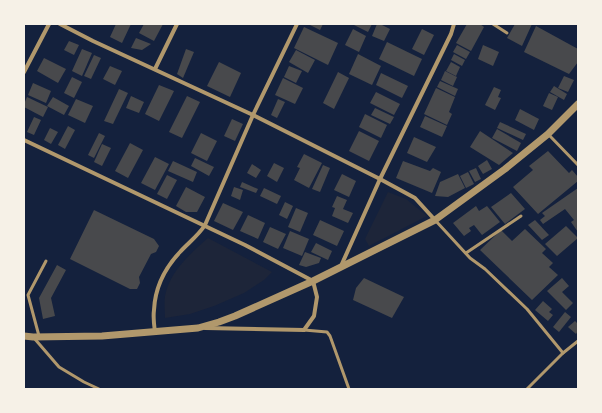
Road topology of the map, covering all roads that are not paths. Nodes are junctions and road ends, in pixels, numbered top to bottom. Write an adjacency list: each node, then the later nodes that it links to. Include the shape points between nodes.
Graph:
1 (49, 24): 8 (street)
2 (60, 24): 9 (street)
3 (177, 24): 9 (street)
4 (297, 24): 11 (street)
5 (454, 24): 15 (street)
6 (493, 24): 7 (lane)
7 (507, 32)
8 (25, 69)
9 (155, 69): 11 (street)
10 (578, 104): 12 (street)
11 (253, 115): 15 (street); 18 (street)
12 (548, 134): 14 (lane); 17 (street)
13 (24, 140): 18 (street)
14 (578, 165)
15 (380, 179): 17 (street, via 415,198); 21 (street)
16 (521, 216): 19 (lane)
17 (435, 220): 19 (lane); 21 (street)
18 (205, 225): 22 (street); 25 (street, via 178,254 163,276 153,312)
19 (466, 253): 29 (lane, via 527,309)
20 (46, 261): 27 (lane, via 28,296)
21 (340, 268): 22 (street)
22 (313, 281): 23 (street, via 235,316); 24 (street, via 317,297 314,316)
23 (198, 328): 24 (street); 25 (street)
24 (304, 330): 31 (lane, via 327,332)
25 (155, 332): 27 (street)
26 (24, 336): 27 (street)
27 (36, 337): 30 (lane, via 59,367)
28 (578, 341): 29 (lane)
29 (563, 353): 32 (lane)
30 (99, 389)
31 (349, 389)
32 (527, 389)

